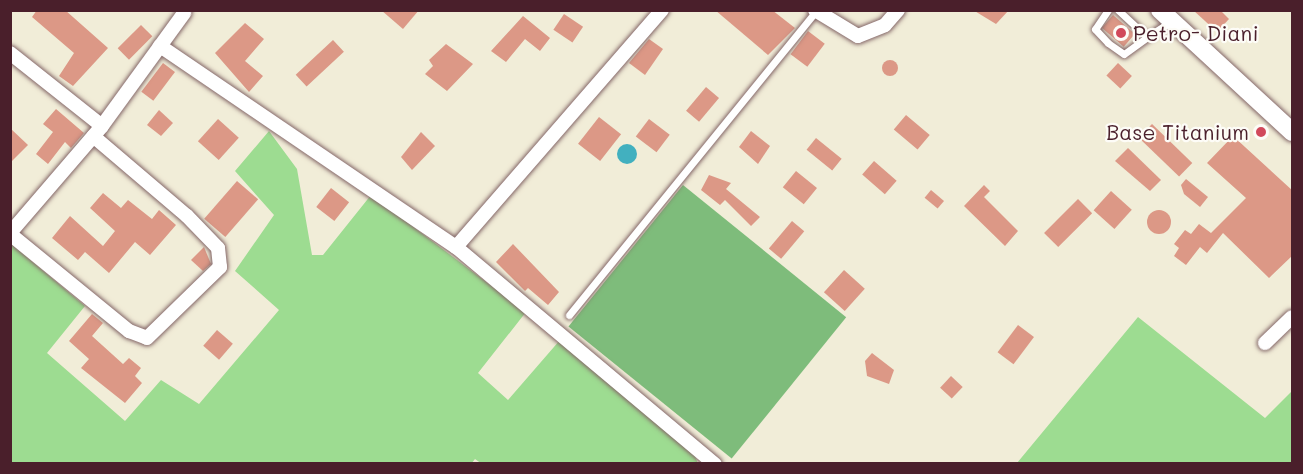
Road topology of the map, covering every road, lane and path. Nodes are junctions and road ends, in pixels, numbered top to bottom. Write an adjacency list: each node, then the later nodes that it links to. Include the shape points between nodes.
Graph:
1 (662, 10): 14 (street)
2 (898, 10): 6 (street, via 885,25 858,36)
3 (1108, 10): 8 (lane, via 1095,29 1107,44 1124,54)
4 (1118, 10): 8 (lane)
5 (184, 11): 9 (street)
6 (816, 11): 15 (lane)
7 (1166, 16): 8 (lane); 12 (main road)
8 (1147, 37)
9 (160, 46): 11 (street); 14 (street)
10 (10, 53): 11 (street)
11 (98, 131): 13 (street); 13 (street, via 218,248 220,267 147,338 129,331)
12 (1293, 132)
13 (10, 234)
14 (456, 247): 18 (street)
15 (569, 315)
16 (1293, 317): 17 (street)
17 (1265, 343)
18 (713, 463)

